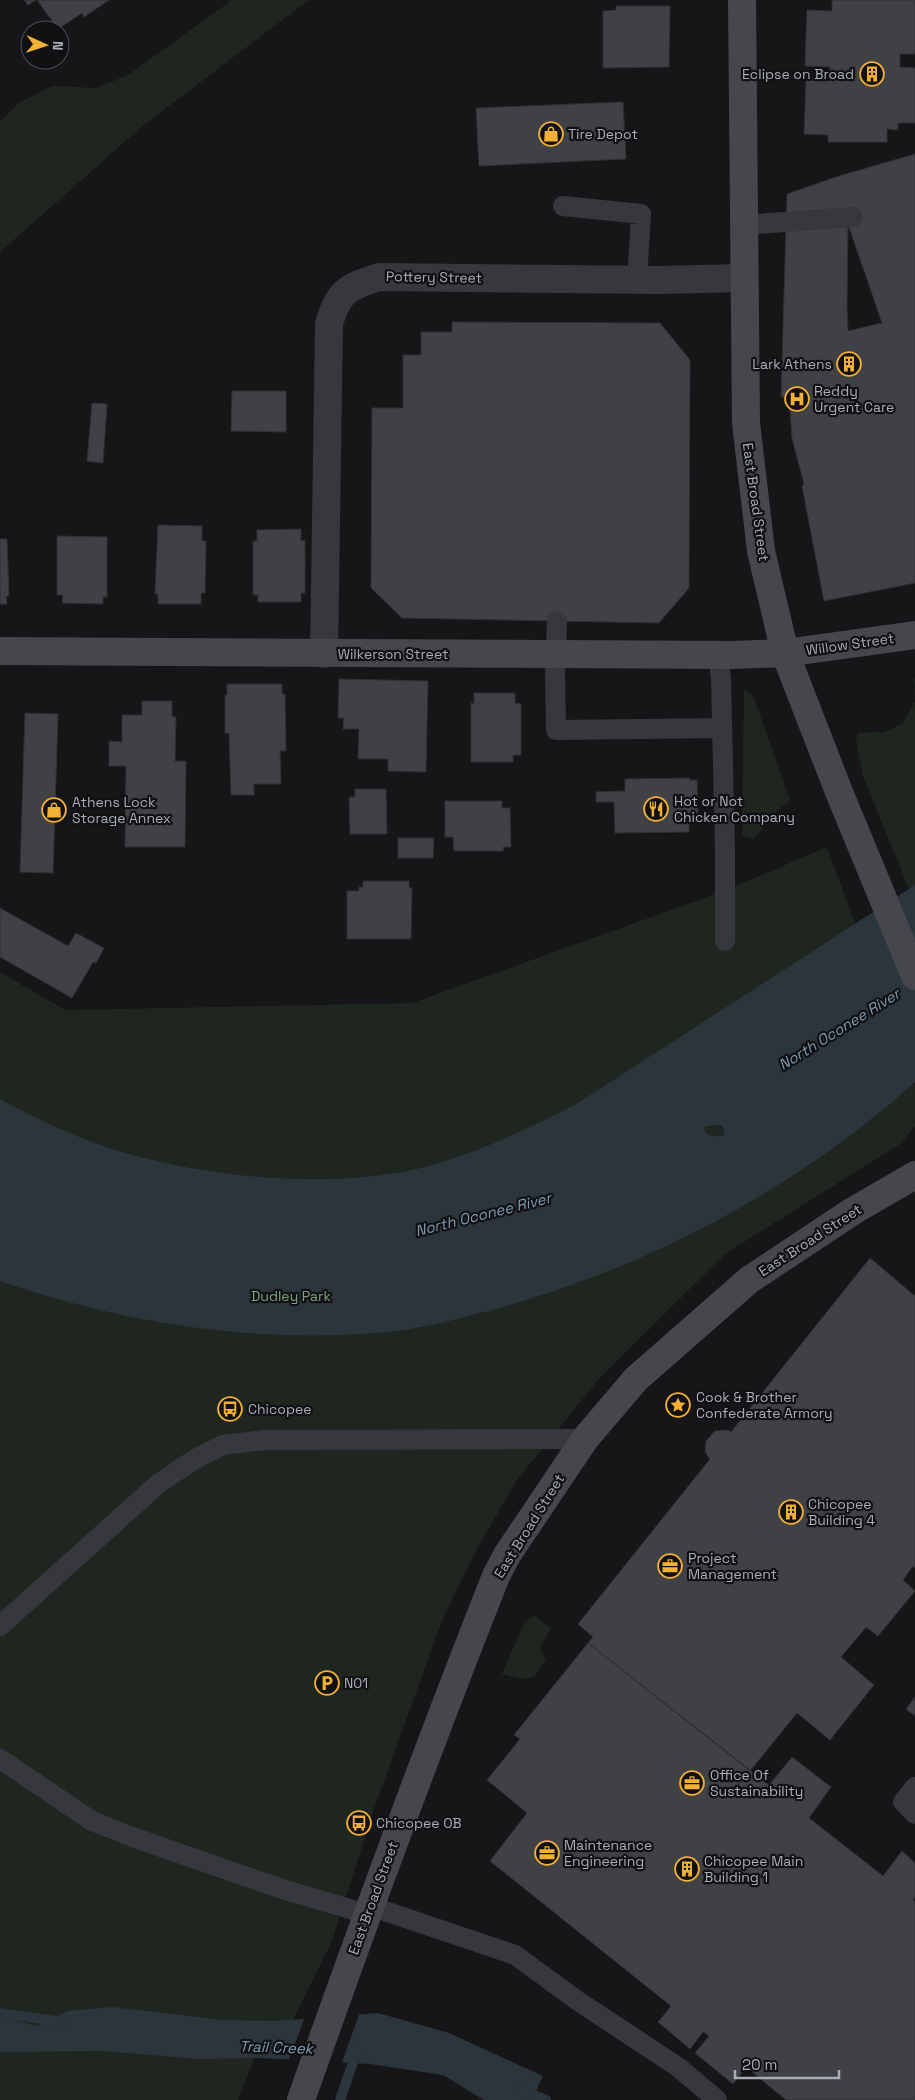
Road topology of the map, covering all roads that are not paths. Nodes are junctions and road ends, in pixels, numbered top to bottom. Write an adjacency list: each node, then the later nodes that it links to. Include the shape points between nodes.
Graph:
1 (742, 0): 4 (street, East Broad Street)
2 (563, 206): 6 (lane, via 641,214)
3 (853, 218): 4 (lane)
4 (743, 225): 5 (street, East Broad Street)
5 (744, 278): 6 (street, Pottery Street); 10 (street, East Broad Street, via 746,423 761,551)
6 (637, 280): 11 (street, Pottery Street, via 380,277 346,290 334,306 329,324)
7 (557, 621): 12 (lane)
8 (915, 635): 10 (street, Willow Street)
9 (0, 651): 11 (street, Wilkerson Street)
10 (785, 653): 13 (street, Wilkerson Street); 16 (street, East Broad Street)
11 (324, 654): 12 (street, Wilkerson Street)
12 (556, 655): 13 (street, Wilkerson Street); 14 (lane, via 556,730)
13 (718, 655): 14 (lane)
14 (722, 728): 15 (lane)
15 (725, 941)
16 (915, 976)
17 (915, 1175): 18 (street, East Broad Street, via 853,1211 749,1280 636,1379)
18 (584, 1439): 19 (lane, via 264,1440 223,1445 158,1484); 23 (street, East Broad Street, via 496,1576)
19 (0, 1626)
20 (0, 1759): 23 (lane, via 92,1821 144,1842 282,1888)
21 (915, 1787): 22 (lane, via 903,1802)
22 (915, 1814)
23 (368, 1910): 24 (street, East Broad Street); 25 (lane, via 515,1955 678,2067)
24 (301, 2100)
25 (718, 2100)

